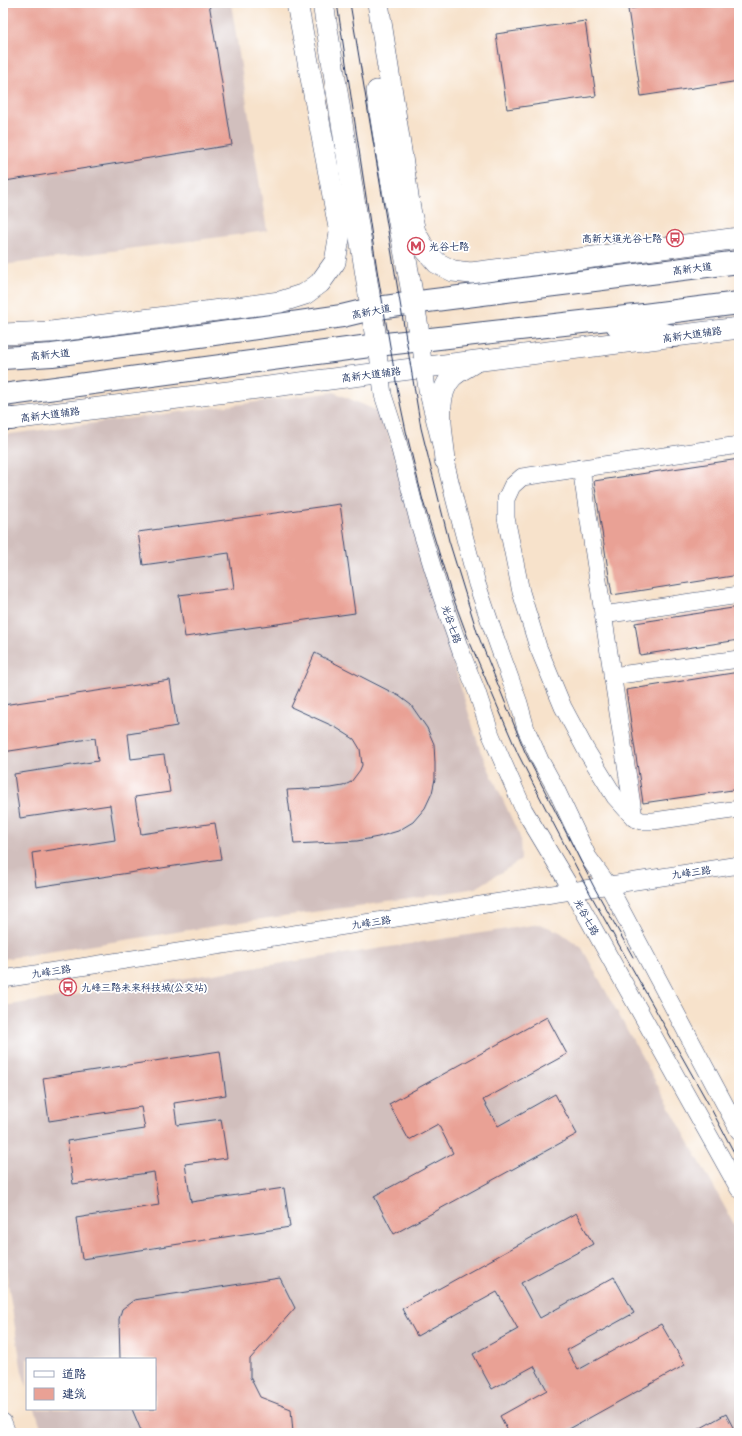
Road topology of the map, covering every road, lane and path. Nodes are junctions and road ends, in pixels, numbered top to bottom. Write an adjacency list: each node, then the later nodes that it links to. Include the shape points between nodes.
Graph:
1 (323, 3): 4 (main road, 光谷七路)
2 (374, 6): 5 (main road); 6 (main road)
3 (298, 7): 4 (main road); 9 (main road)
4 (332, 57): 7 (main road, 光谷七路)
5 (393, 101): 6 (street); 11 (main road, via 411,217 415,232)
6 (385, 148): 8 (main road)
7 (348, 165): 9 (street); 17 (main road, 光谷七路)
8 (396, 205): 11 (street, via 404,229); 15 (main road)
9 (340, 233): 21 (main road, via 334,262 320,282 305,294 280,302 51,332)
10 (739, 238): 13 (main road, via 471,273)
11 (424, 248): 13 (main road, via 437,263)
12 (738, 262): 14 (highway, 高新大道)
13 (453, 271): 14 (main road, via 484,285)
14 (530, 288): 15 (highway, 高新大道)
15 (415, 303): 17 (highway, 高新大道); 23 (main road)
16 (739, 303): 18 (highway)
17 (371, 309): 20 (highway, 高新大道, via 342,316); 24 (main road, 光谷七路)
18 (596, 320): 22 (highway); 23 (highway)
19 (739, 328): 22 (main road, 高新大道辅路)
20 (230, 332): 25 (highway, 高新大道, via 52,355); 27 (highway)
21 (3, 334)
22 (674, 336): 26 (main road, 高新大道辅路)
23 (420, 340): 24 (highway); 28 (street)
24 (377, 345): 27 (highway); 29 (street, 光谷七路)
25 (3, 358)
26 (476, 361): 28 (main road, 高新大道辅路); 33 (main road, via 453,376 443,391 440,406)
27 (234, 364): 30 (highway)
28 (424, 368): 29 (main road, 高新大道辅路); 33 (street)
29 (380, 373): 31 (main road, 高新大道辅路); 43 (street, 光谷七路, via 383,395 418,520 441,595 491,735 524,810)
30 (3, 396)
31 (6, 419)
32 (739, 445): 34 (street)
33 (445, 460): 42 (street, via 477,584 526,729 588,857)
34 (581, 468): 36 (street); 40 (street, via 522,477 512,486 506,499 506,518 521,592 538,647 563,707 615,797)
35 (739, 595): 36 (street)
36 (603, 615): 38 (street)
37 (739, 659): 38 (street)
38 (612, 676): 40 (street)
39 (739, 809): 40 (street, via 654,821)
40 (634, 818)
41 (739, 865): 42 (street, 九峰三路)
42 (608, 885): 43 (street, 九峰三路); 45 (street)
43 (572, 890): 44 (street, 九峰三路); 46 (street, 光谷七路)
44 (3, 979)
45 (739, 1131)
46 (739, 1189)
47 (3, 1422): 48 (street)
48 (7, 1433)

